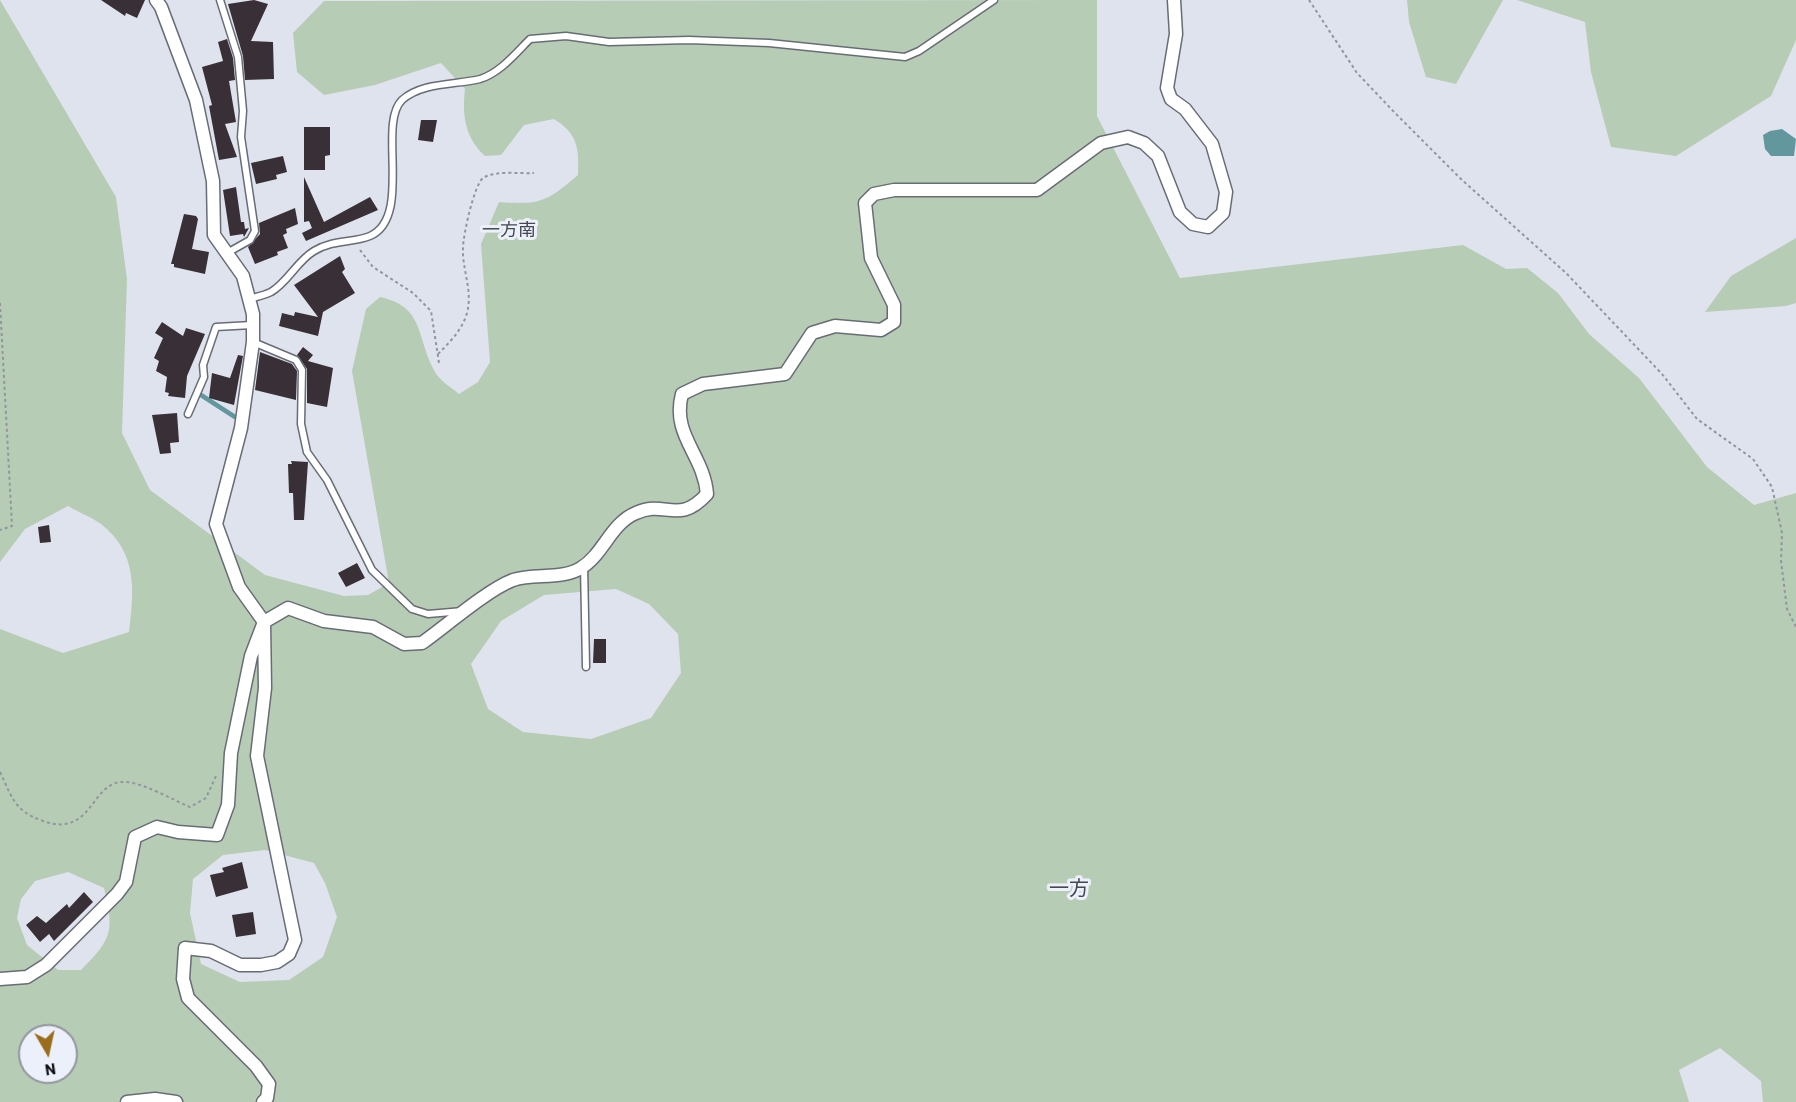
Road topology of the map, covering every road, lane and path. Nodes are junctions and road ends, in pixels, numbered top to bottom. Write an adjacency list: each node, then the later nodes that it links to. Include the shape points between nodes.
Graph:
1 (156, 0): 8 (street, via 196,100 213,181 214,235)
2 (220, 0): 8 (lane, via 238,57 241,137 255,231 250,240)
3 (994, 0): 7 (lane, via 905,57 758,43 609,42 566,36 530,39 483,78 420,90 401,101 395,116 391,207 384,225 370,236)
4 (1174, 0): 17 (street, via 1176,34 1167,88 1171,99 1185,109 1212,144 1226,192 1223,213 1208,227 1193,224 1180,212 1158,156 1144,143 1128,137 1101,143 1037,190 894,190 874,194 865,203 871,258 894,305 894,322 881,330 835,326 812,333 785,374 703,384 682,394 679,423 706,478 707,494 696,506 679,512 636,512)
5 (1309, 0): 20 (path, via 1357,73 1396,114 1463,181 1567,274 1662,374 1698,419 1753,459 1772,487 1782,533 1781,561 1788,609)
6 (534, 173): 13 (path, via 483,178 475,190 463,249 469,290 467,312 457,334)
7 (354, 239): 9 (lane, via 312,252 271,292); 13 (path, via 373,267 431,311)
8 (226, 253): 9 (street, via 243,276)
9 (249, 299): 11 (street)
10 (0, 303): 16 (path, via 12,526)
11 (252, 325): 12 (street); 15 (lane, via 216,327 203,365 204,377)
12 (253, 342): 18 (lane, via 296,360 302,370 301,424 307,453 327,480 372,570 412,609 428,614); 19 (street, via 241,428 216,524 239,587)
13 (438, 354): 14 (path)
14 (440, 363)
15 (188, 414)
16 (0, 530)
17 (584, 565): 18 (street, via 580,569 514,580); 21 (lane)
18 (466, 611): 19 (street, via 422,643 404,644 373,627 324,621 288,608)
19 (264, 622): 22 (street, via 251,656); 27 (street, via 265,688 258,756 295,940 289,954 277,962 261,965 240,964 211,951 185,948 183,957 188,998 269,1084)
20 (1796, 627)
21 (586, 667)
22 (231, 753): 23 (path, via 223,760 206,798 190,807 126,782 113,784 74,824 57,826 16,806); 24 (street, via 228,805 217,835 157,827 135,837 126,882 117,894 46,965 27,977)
23 (0, 772)
24 (0, 979)
25 (127, 1102): 26 (street)
26 (176, 1102)
27 (263, 1102)

